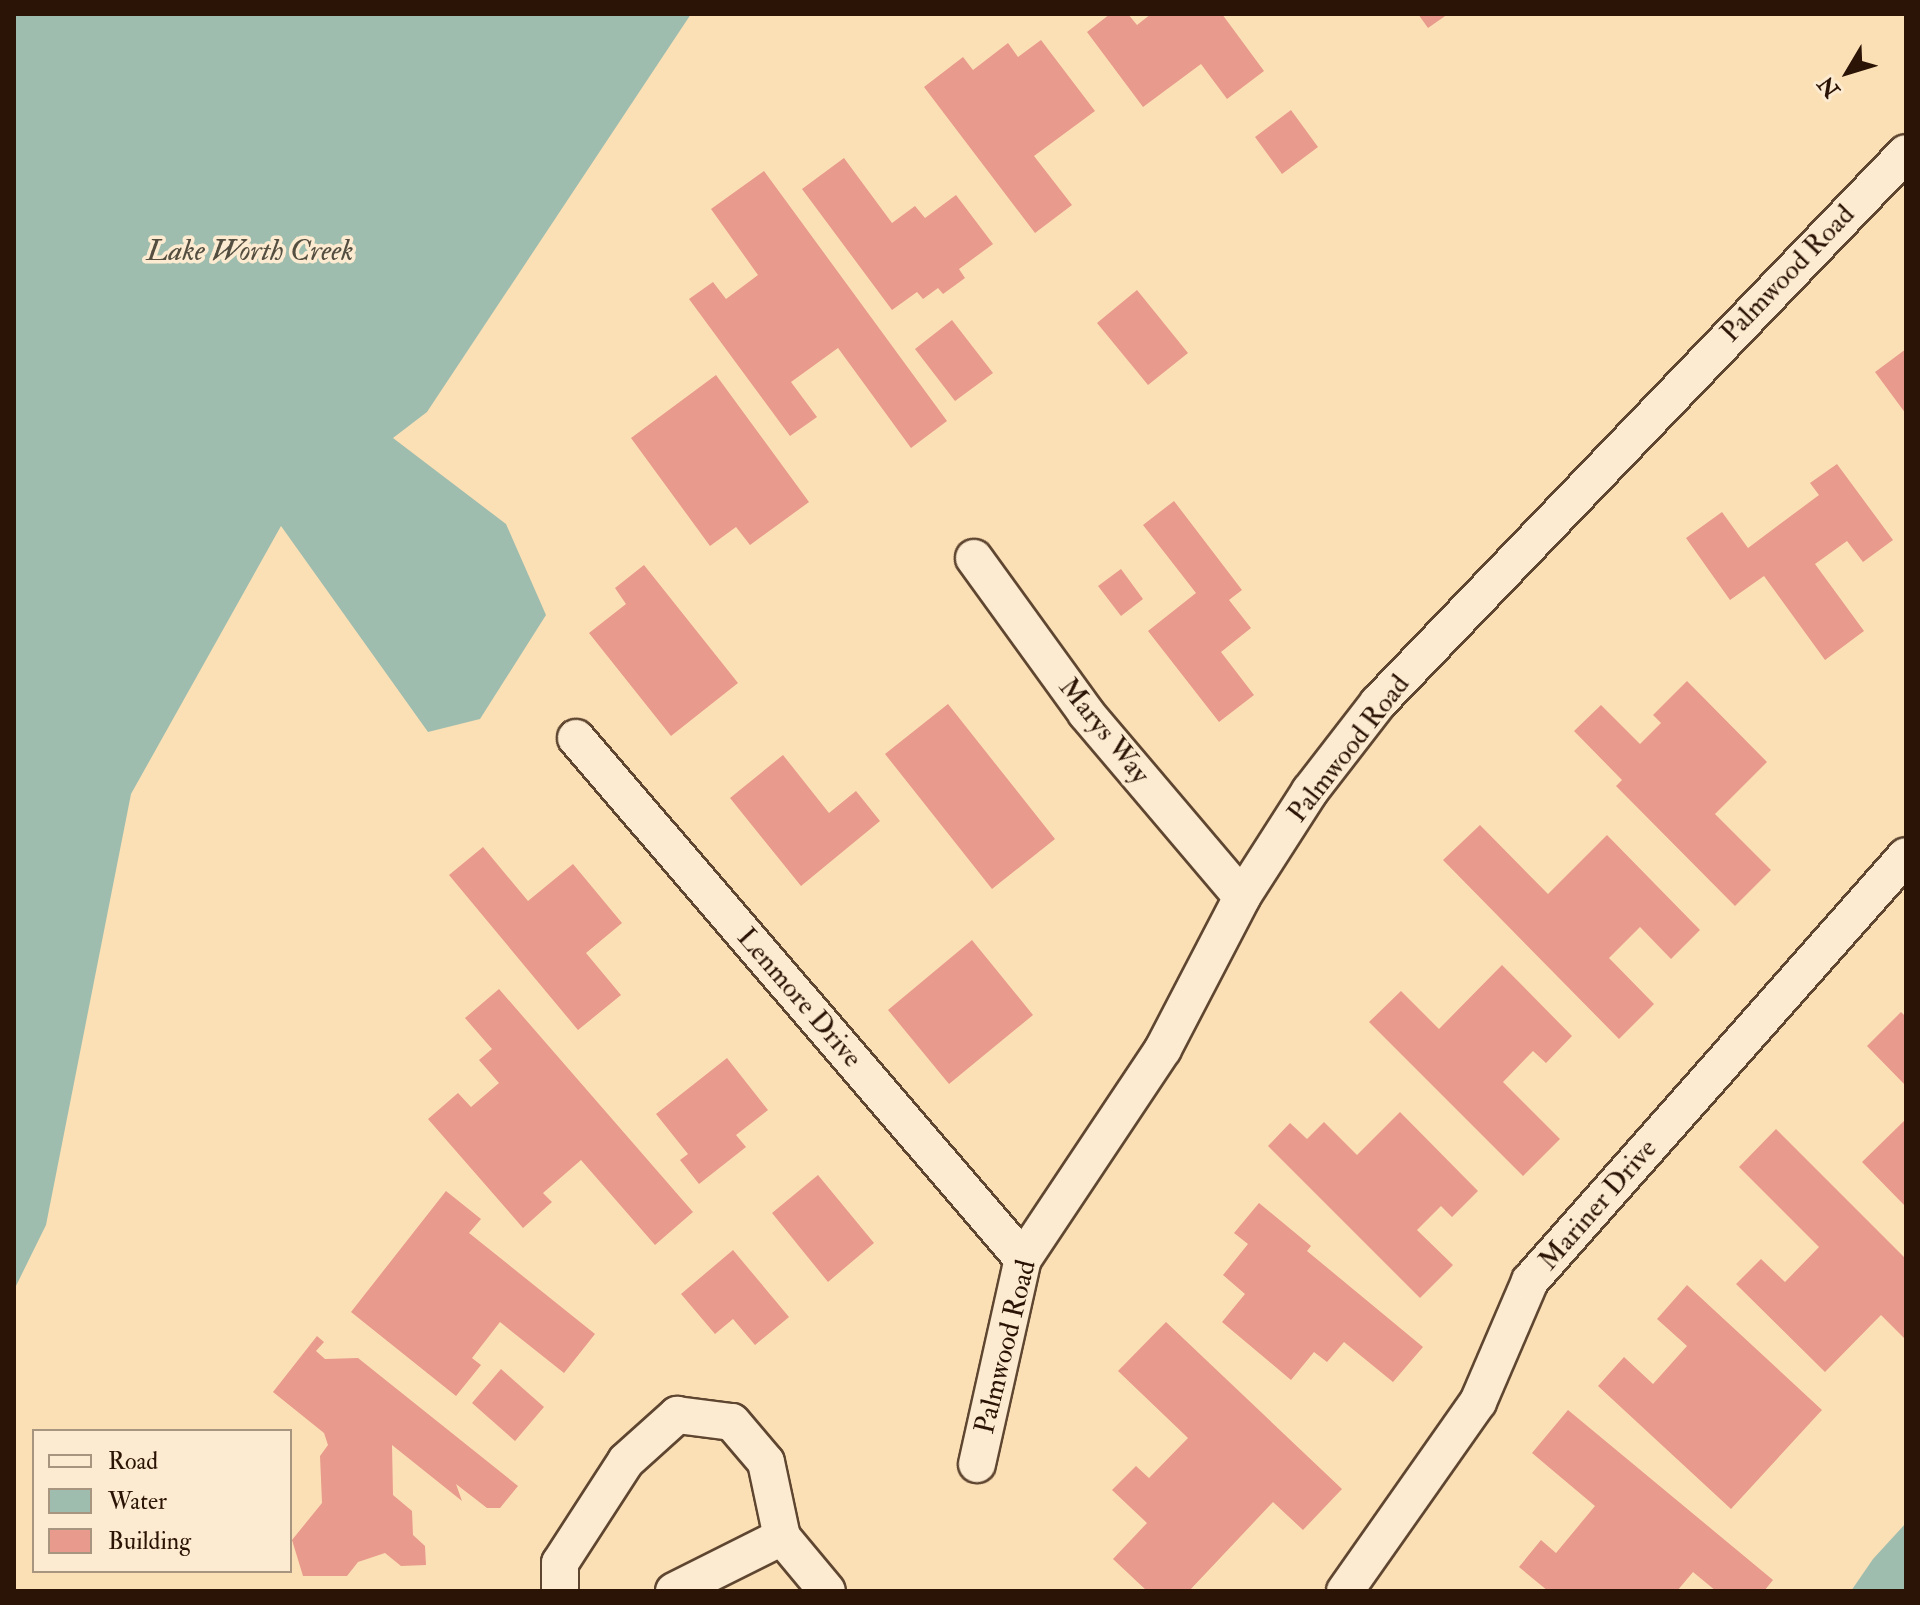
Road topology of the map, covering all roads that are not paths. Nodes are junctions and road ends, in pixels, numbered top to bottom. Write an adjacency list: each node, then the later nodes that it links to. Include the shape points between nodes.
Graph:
1 (1906, 153): 5 (street, Palmwood Road, via 1378,703 1310,791)
2 (974, 558): 5 (street, Marys Way, via 1086,713)
3 (576, 738): 6 (street, Lenmore Drive)
4 (1906, 856): 12 (street, Mariner Drive, via 1530,1281 1478,1402)
5 (1242, 897): 6 (street, Palmwood Road, via 1163,1049)
6 (1023, 1259): 7 (street, Palmwood Road)
7 (977, 1464)
8 (782, 1537): 9 (street, via 766,1462 732,1422 677,1415 626,1461 560,1563); 10 (street); 11 (street)
9 (560, 1591)
10 (674, 1591)
11 (827, 1591)
12 (1345, 1591)

